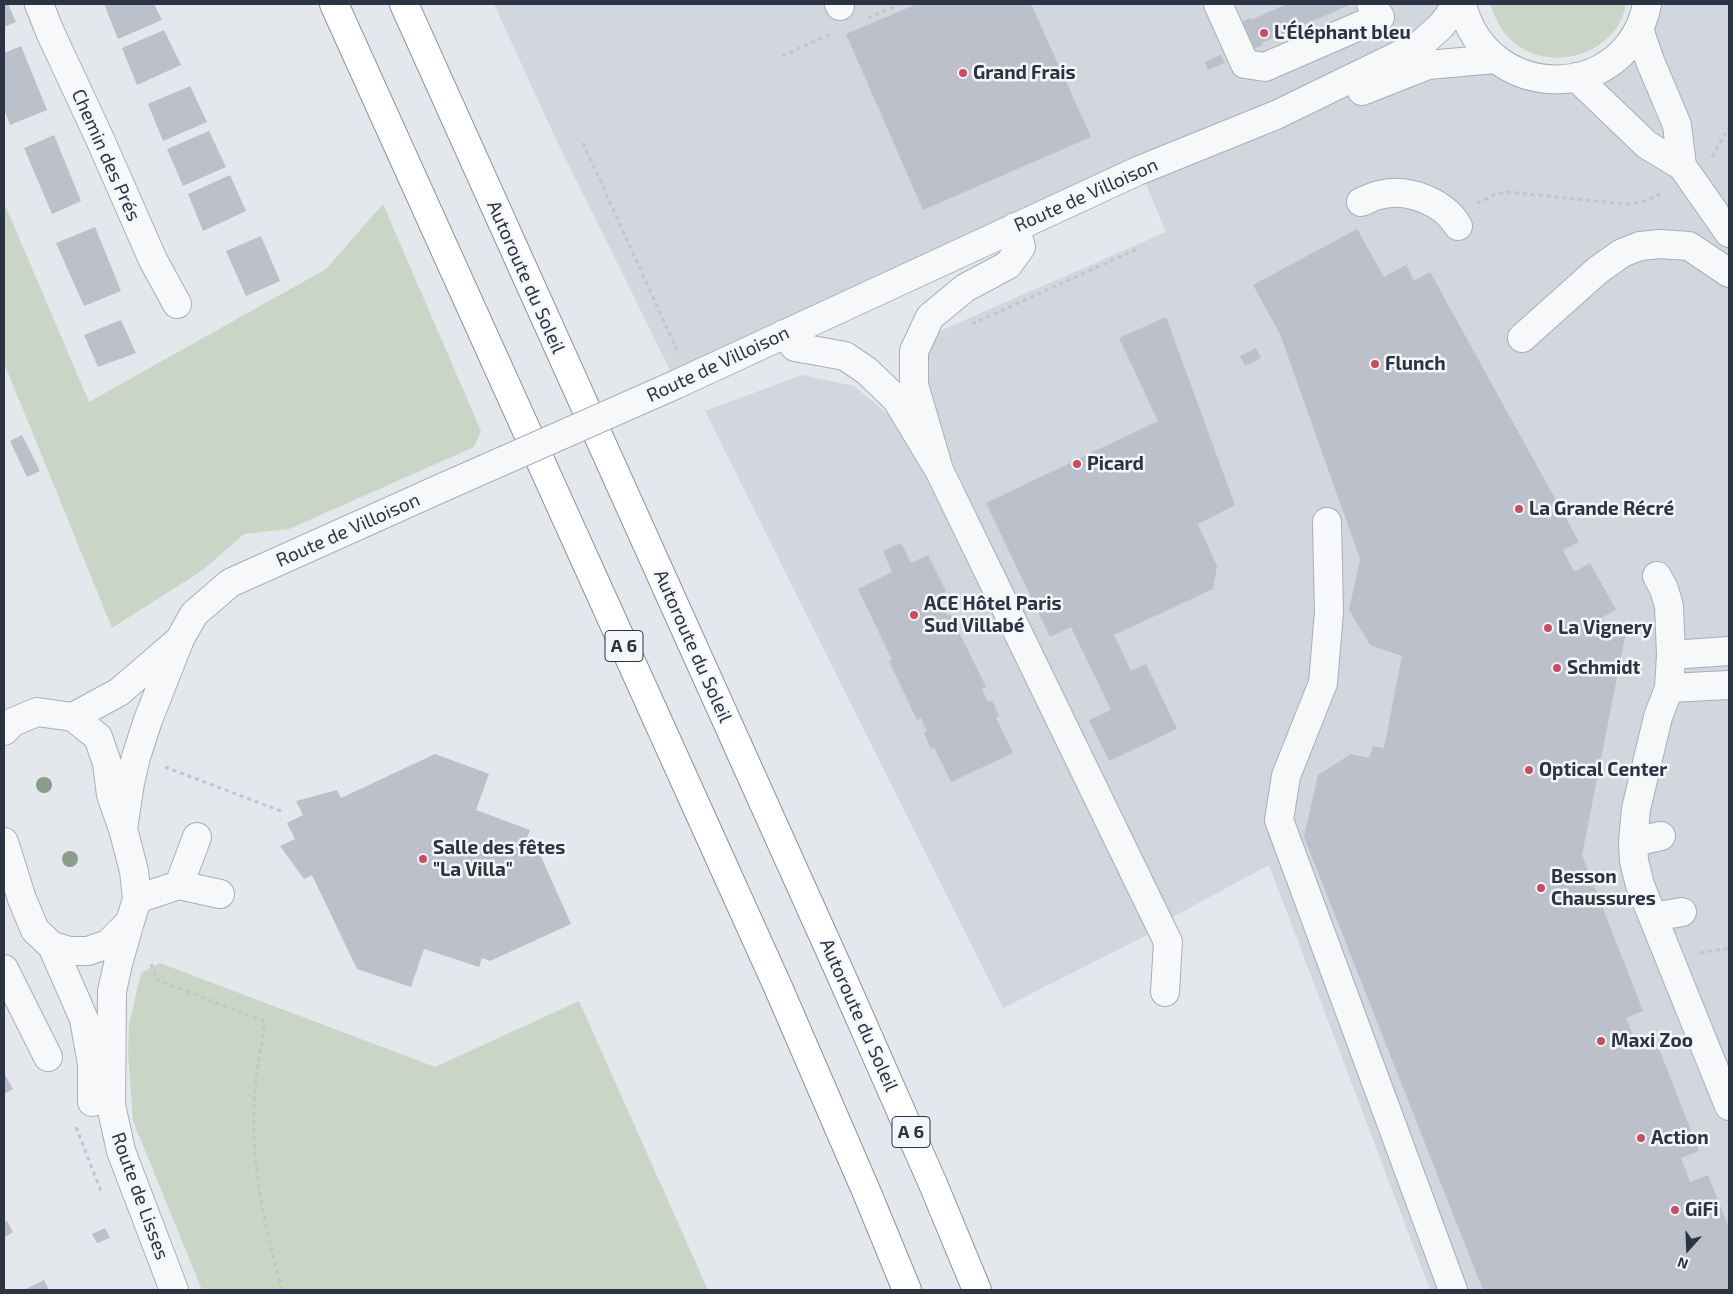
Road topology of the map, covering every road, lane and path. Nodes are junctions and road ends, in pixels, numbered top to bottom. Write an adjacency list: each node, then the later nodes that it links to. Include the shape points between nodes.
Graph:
1 (39, 4): 23 (street, Chemin des Prés, via 152,260)
2 (334, 4): 63 (highway, A 6, via 778,987)
3 (404, 4): 64 (highway, Autoroute du Soleil / A 6, via 841,975)
4 (1218, 4): 5 (street, via 1245,64 1265,67 1380,17)
5 (1370, 4)
6 (1458, 4): 12 (street, Route de Villoison, via 1441,26 1420,44)
7 (1462, 4): 10 (street, via 1473,32)
8 (1648, 4): 9 (street)
9 (1639, 29): 11 (street, via 1613,60); 16 (street, via 1677,125)
10 (1495, 59): 11 (street, via 1530,76 1554,80); 12 (street, Route de Villoison, via 1428,65 1352,95)
11 (1576, 78): 16 (street, via 1647,145)
12 (1276, 114): 20 (street, Route de Villoison, via 1140,170)
13 (1729, 127): 15 (path)
14 (583, 143): 26 (path)
15 (1711, 158)
16 (1682, 166): 21 (street)
17 (1663, 192): 19 (path, via 1649,200 1626,204 1502,192 1483,199)
18 (1361, 202): 19 (street, via 1380,194 1401,192 1435,204)
19 (1456, 222)
20 (1015, 227): 24 (street, Route de Villoison); 27 (street, via 1021,247 1008,265 965,288 930,317 914,351 914,385)
21 (1729, 233)
22 (1729, 273): 25 (street, via 1689,246 1640,246 1622,253 1598,270)
23 (177, 304)
24 (784, 334): 27 (street, via 795,347 845,356 867,370 897,400); 30 (street, Route de Villoison, bridge, via 230,583 194,614)
25 (1522, 338)
26 (679, 354)
27 (939, 470): 54 (street, via 1168,942)
28 (1327, 522): 65 (street, via 1329,612 1323,684 1286,776 1279,820)
29 (1657, 576): 32 (street, via 1669,606)
30 (180, 640): 37 (street, Route de Villoison, via 119,692); 41 (street, Route de Villoison, via 136,757)
31 (1729, 651): 32 (street)
32 (1672, 655): 34 (street)
33 (1729, 685): 34 (street)
34 (1670, 688): 45 (street, via 1658,717 1659,758 1636,810)
35 (4, 712): 36 (street)
36 (37, 712): 37 (street); 38 (street, via 13,722)
37 (73, 717): 41 (street, via 98,737 107,763 111,795)
38 (4, 732)
39 (181, 773): 40 (path)
40 (281, 811)
41 (123, 829): 48 (street, via 134,872)
42 (1661, 836): 45 (street)
43 (197, 837): 46 (street)
44 (4, 842): 51 (street, via 35,930)
45 (1633, 842): 50 (street, via 1640,886)
46 (179, 885): 47 (street); 48 (street)
47 (220, 894)
48 (134, 911): 51 (street, via 108,944 88,951 69,951); 61 (street, Route de Lisses, via 112,990 111,1105 121,1151)
49 (1682, 912): 50 (street)
50 (1653, 917): 56 (street)
51 (52, 946): 60 (street, Route de Lisses, via 84,1019 92,1064 92,1111 98,1136)
52 (148, 957): 62 (path, via 157,980 264,1021 254,1107 258,1188)
53 (4, 969): 55 (street)
54 (1165, 992)
55 (48, 1057)
56 (1722, 1066): 57 (street)
57 (1729, 1106)
58 (73, 1121): 59 (path)
59 (106, 1203)
60 (158, 1290)
61 (174, 1290)
62 (282, 1290)
63 (907, 1290)
64 (977, 1290)
65 (1453, 1290)

